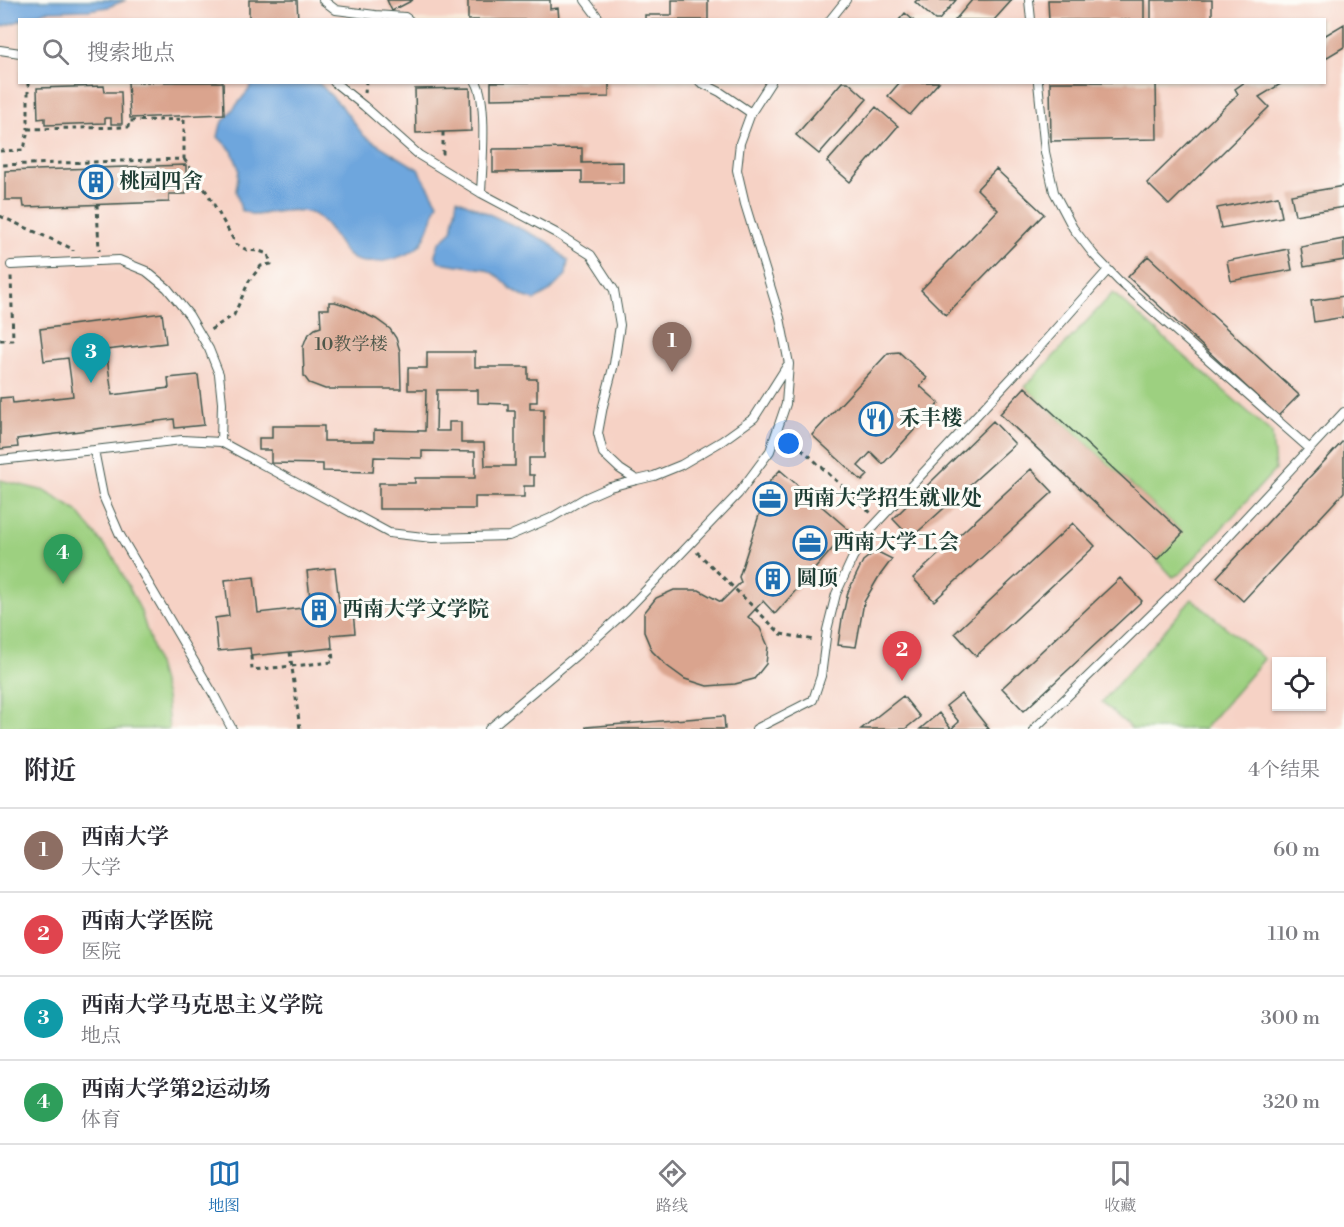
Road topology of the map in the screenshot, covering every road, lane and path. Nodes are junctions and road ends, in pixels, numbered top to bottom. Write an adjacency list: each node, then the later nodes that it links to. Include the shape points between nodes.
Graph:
1 (323, 0): 5 (lane, via 336,10)
2 (585, 0): 6 (lane)
3 (846, 0): 7 (lane)
4 (1029, 0): 8 (lane)
5 (406, 18)
6 (598, 18)
7 (832, 18)
8 (1031, 18)
9 (0, 50): 10 (lane)
10 (18, 52)
11 (28, 84): 18 (path)
12 (336, 84): 23 (lane, via 419,155)
13 (477, 84): 24 (lane, via 483,107)
14 (704, 84): 17 (lane)
15 (770, 84): 17 (lane)
16 (1038, 84): 30 (lane, via 1045,152 1054,192 1073,228)
17 (751, 113): 33 (lane, via 740,143 737,170 780,318)
18 (28, 129): 20 (path, via 24,150); 21 (path, via 128,127 129,121 184,119)
19 (443, 132): 23 (path)
20 (0, 151)
21 (184, 159): 22 (path); 31 (path, via 236,244 268,254 271,264 261,266 249,281 234,315)
22 (0, 165)
23 (443, 170): 24 (lane)
24 (481, 193): 40 (lane, via 591,255 614,290 620,325 598,433 603,453)
25 (97, 204): 27 (path)
26 (0, 216): 28 (path, via 73,249)
27 (100, 261): 28 (lane); 31 (lane, via 119,260 146,271 167,288)
28 (74, 262): 29 (lane)
29 (11, 265): 32 (path, via 13,339)
30 (1108, 270): 37 (lane); 41 (lane)
31 (201, 336): 36 (lane, via 219,374)
32 (0, 340)
33 (789, 364): 35 (lane, via 786,404); 40 (lane, via 754,418 681,465)
34 (1344, 412): 37 (lane)
35 (778, 426): 41 (path); 42 (lane, via 770,451 738,494)
36 (221, 442): 38 (lane, via 182,440); 40 (lane, via 389,532 432,538 509,536 610,487)
37 (1310, 449): 52 (lane, via 1196,571)
38 (94, 450): 39 (lane); 48 (lane, via 104,496 120,535)
39 (0, 460)
40 (637, 480)
41 (879, 520): 43 (lane, via 853,557 836,594)
42 (690, 544): 43 (path, via 781,634); 50 (lane, via 618,618)
43 (826, 642): 51 (lane, via 813,700)
44 (332, 648): 47 (path, via 333,662)
45 (290, 652): 47 (path)
46 (251, 656): 47 (path, via 252,670)
47 (291, 667): 49 (path)
48 (232, 729)
49 (300, 729)
50 (489, 729)
51 (756, 729)
52 (1034, 729)

